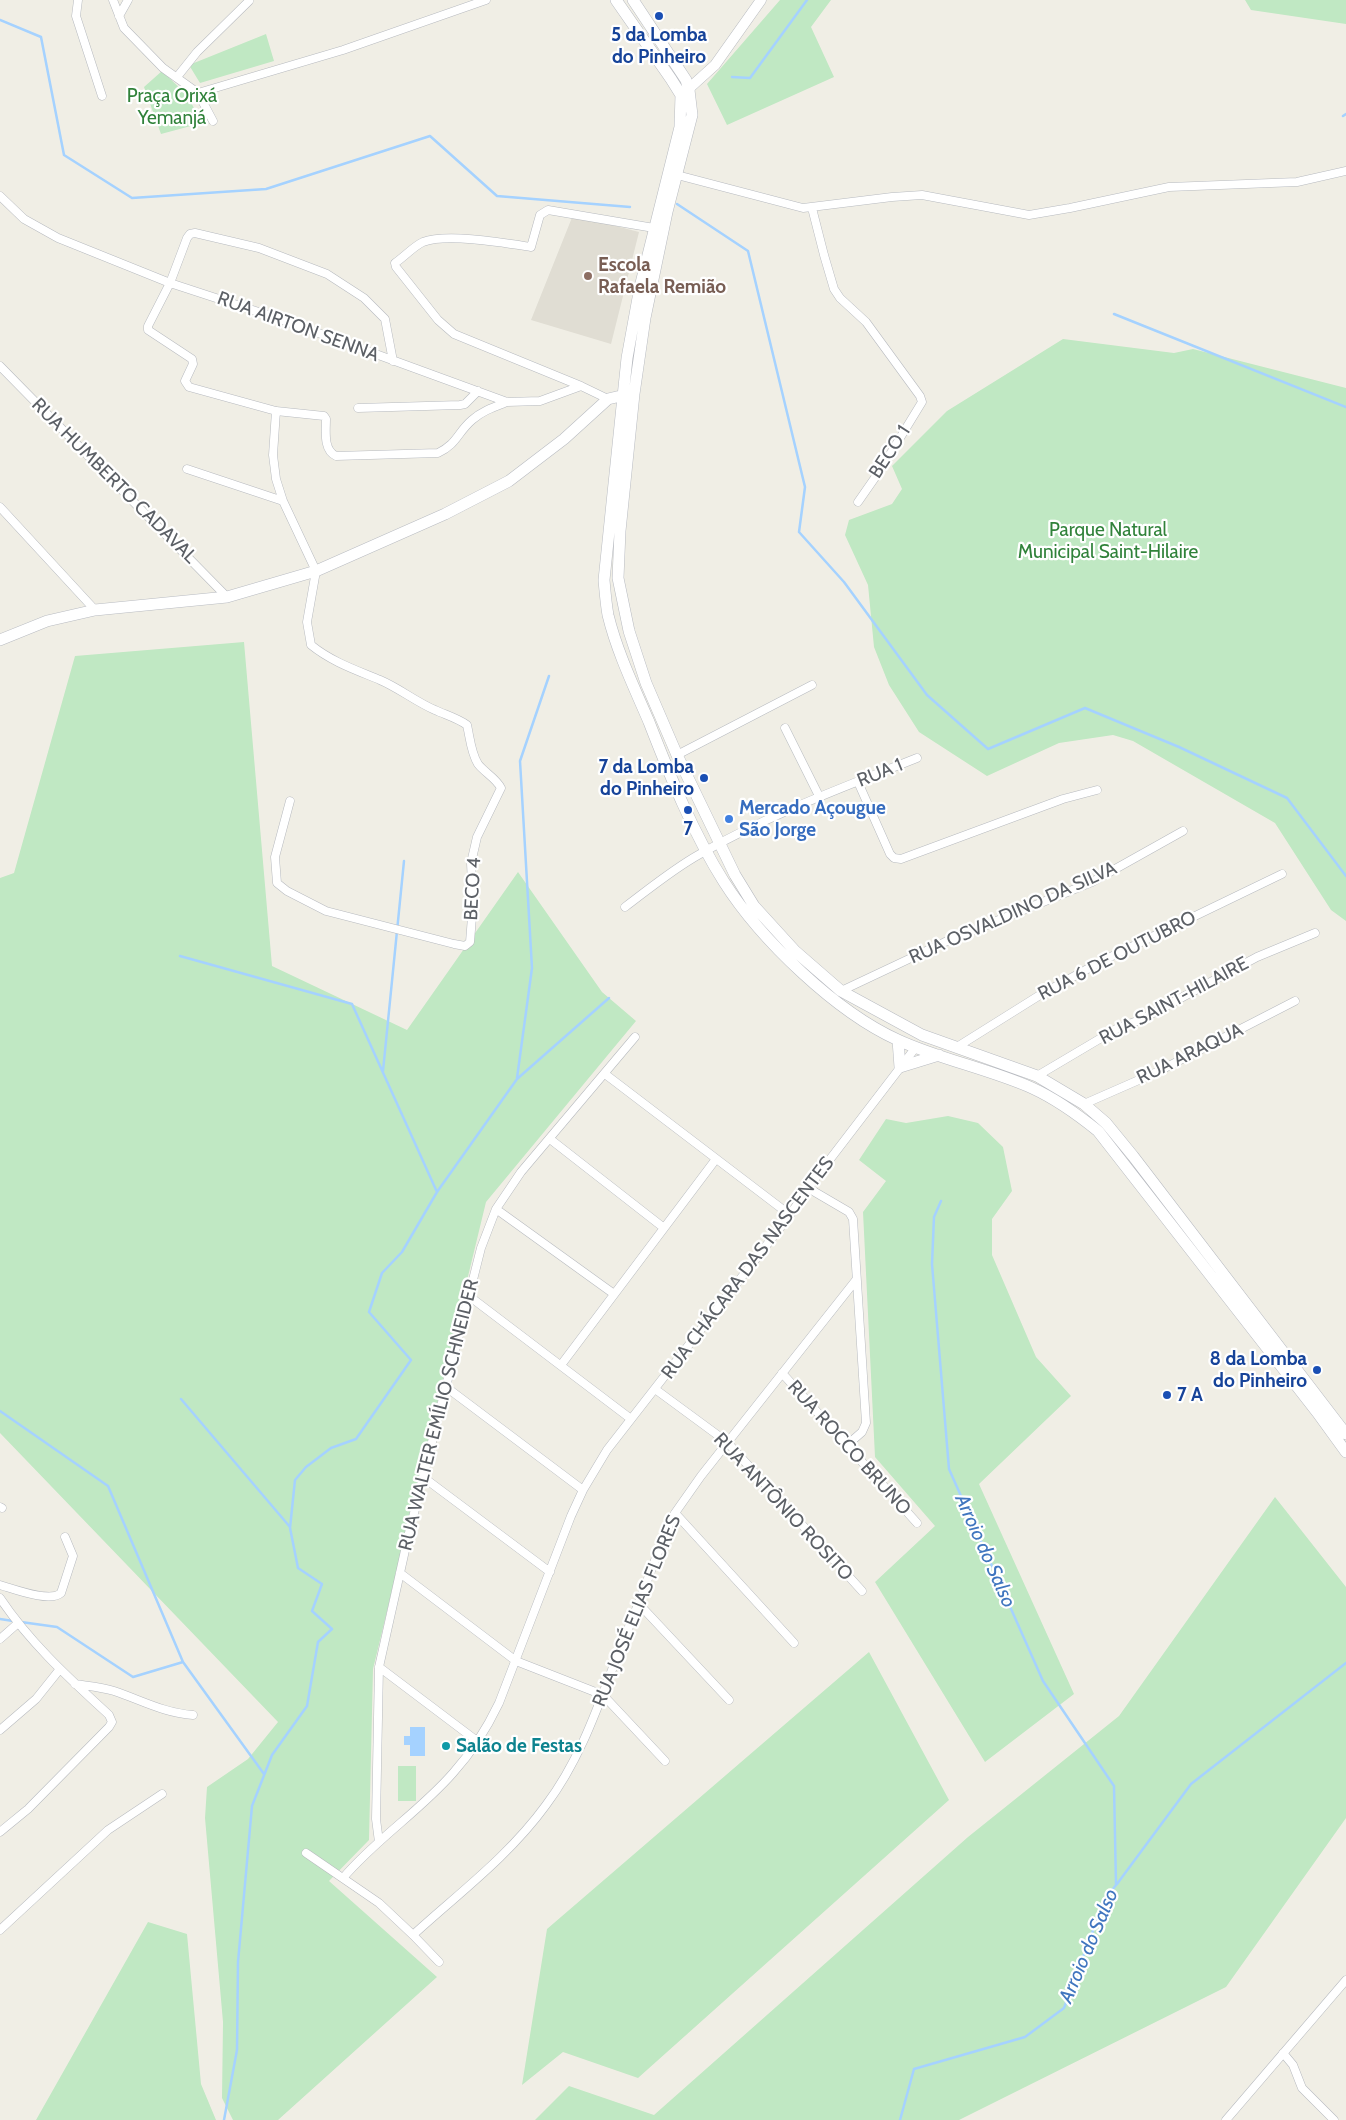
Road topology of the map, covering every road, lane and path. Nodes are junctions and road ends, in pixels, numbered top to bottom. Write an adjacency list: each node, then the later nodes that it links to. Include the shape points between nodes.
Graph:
1 (78, 0): 13 (street, via 76,16)
2 (113, 0): 9 (street)
3 (128, 0): 9 (street)
4 (486, 0): 11 (street, via 343,50)
5 (616, 0): 12 (main road)
6 (632, 0): 12 (main road, via 681,72)
7 (761, 0): 12 (street, via 715,65)
8 (249, 1): 10 (street, via 197,52)
9 (119, 16): 10 (street, via 124,28 163,68)
10 (177, 77): 11 (street)
11 (198, 93): 14 (street)
12 (685, 93): 16 (main road, via 692,115); 19 (main road)
13 (102, 96)
14 (213, 121)
15 (1346, 172): 18 (street, via 1297,182 1169,187 1029,215 922,195)
16 (677, 175): 18 (street); 19 (main road)
17 (0, 196): 21 (street, RUA AIRTON SENNA, via 24,219 58,238)
18 (812, 208): 33 (street, BECO 1, via 834,289 866,322 922,402)
19 (663, 211): 20 (main road); 26 (main road)
20 (654, 228): 24 (street, via 548,210 540,215 531,247 483,240 438,239 422,242 396,263 438,320 454,334); 26 (main road, via 640,287)
21 (170, 283): 22 (street, RUA AIRTON SENNA, via 280,319); 22 (street, via 190,234 259,248 327,274 364,298 385,319); 30 (street, via 148,330 192,359 186,385)
22 (394, 362): 25 (street, RUA AIRTON SENNA)
23 (0, 366): 36 (street, RUA HUMBERTO CADAVAL)
24 (581, 386): 27 (street); 28 (street, RUA AIRTON SENNA, via 540,400)
25 (478, 391): 28 (street, RUA AIRTON SENNA); 29 (street, via 460,405)
26 (628, 394): 27 (main road); 41 (main road, via 618,578 628,631 638,661); 49 (main road, via 604,580 608,614 624,665)
27 (608, 399): 35 (main road, via 564,439 509,481 445,514)
28 (507, 402): 30 (street, via 480,412 450,447 438,453 336,456 327,447 324,416)
29 (358, 408)
30 (276, 411): 32 (street, via 273,455)
31 (187, 469): 32 (street)
32 (282, 501): 35 (street)
33 (858, 502)
34 (0, 507): 37 (street)
35 (316, 572): 36 (main road); 46 (street, BECO 4, via 307,622 311,645 359,673 459,719 467,725 478,764 499,783 501,788 477,837 471,863 473,904 470,942 460,945 326,911 276,883 275,857)
36 (227, 597): 37 (main road)
37 (95, 610): 38 (main road, via 47,621)
38 (0, 640)
39 (812, 685): 41 (street)
40 (785, 728): 45 (street)
41 (678, 755): 48 (main road)
42 (917, 758): 43 (street, RUA 1)
43 (858, 782): 44 (street, via 890,854 901,859 1062,799); 45 (street, RUA 1)
44 (1098, 790)
45 (819, 796): 48 (street, RUA 1)
46 (290, 801)
47 (1183, 831): 53 (street, RUA OSVALDINO DA SILVA, via 1092,882 945,942)
48 (720, 844): 49 (street, RUA 1); 53 (main road, via 754,906 795,951)
49 (706, 850): 51 (street, RUA 1); 56 (main road, via 746,912 793,964 830,998)
50 (1282, 874): 58 (street, RUA 6 DE OUTUBRO, via 1071,978)
51 (625, 907)
52 (1315, 933): 63 (street, RUA SAINT-HILAIRE, via 1257,957 1140,1020 1118,1028)
53 (841, 991): 57 (main road); 58 (main road, via 922,1035)
54 (1295, 1001): 64 (street, RUA ARAQUA, via 1157,1072)
55 (635, 1037): 62 (street, RUA WALTER EMÍLIO SCHNEIDER)
56 (898, 1040): 57 (main road); 61 (main road)
57 (916, 1047): 59 (main road); 60 (main road); 61 (street, RUA CHÁCARA DAS NASCENTES)
58 (957, 1047): 60 (main road)
59 (939, 1054): 61 (main road); 68 (main road, via 1032,1088 1069,1108 1098,1131)
60 (1009, 1066): 63 (main road)
61 (900, 1067): 69 (street, RUA CHÁCARA DAS NASCENTES)
62 (605, 1074): 65 (street, RUA WALTER EMÍLIO SCHNEIDER); 67 (street)
63 (1037, 1076): 64 (main road)
64 (1084, 1104): 66 (main road, via 1106,1123)
65 (550, 1139): 70 (street, RUA WALTER EMÍLIO SCHNEIDER); 72 (street)
66 (1134, 1156): 68 (main road); 81 (main road)
67 (716, 1159): 71 (street); 72 (street)
68 (1123, 1163): 84 (main road)
69 (808, 1188): 71 (street, RUA CHÁCARA DAS NASCENTES); 73 (street, via 852,1215)
70 (496, 1208): 74 (street); 75 (street, RUA WALTER EMÍLIO SCHNEIDER, via 481,1248)
71 (790, 1216): 79 (street, RUA CHÁCARA DAS NASCENTES)
72 (664, 1228): 74 (street)
73 (856, 1280): 77 (street, RUA JOSÉ ELIAS FLORES); 83 (street, via 866,1424)
74 (614, 1294): 76 (street)
75 (469, 1296): 76 (street); 78 (street, RUA WALTER EMÍLIO SCHNEIDER)
76 (560, 1365): 80 (street)
77 (782, 1373): 82 (street, RUA JOSÉ ELIAS FLORES); 83 (street, RUA ROCCO BRUNO)
78 (446, 1387): 85 (street, RUA WALTER EMÍLIO SCHNEIDER); 86 (street)
79 (655, 1389): 80 (street, RUA CHÁCARA DAS NASCENTES); 82 (street, RUA ANTÔNIO ROSITO)
80 (631, 1419): 86 (street, RUA CHÁCARA DAS NASCENTES)
81 (1346, 1434)
82 (727, 1442): 87 (street, RUA JOSÉ ELIAS FLORES); 93 (street, RUA ANTÔNIO ROSITO)
83 (847, 1445): 88 (street, RUA ROCCO BRUNO)
84 (1346, 1452)
85 (423, 1477): 90 (street); 91 (street, RUA WALTER EMÍLIO SCHNEIDER)
86 (583, 1490): 90 (street, RUA CHÁCARA DAS NASCENTES)
87 (675, 1513): 95 (street, RUA JOSÉ ELIAS FLORES, via 666,1528); 98 (street)
88 (917, 1523)
89 (65, 1536): 92 (street, via 73,1556 64,1586 57,1596 48,1598)
90 (550, 1572): 99 (street, RUA CHÁCARA DAS NASCENTES)
91 (400, 1573): 99 (street); 101 (street, RUA WALTER EMÍLIO SCHNEIDER)
92 (0, 1585)
93 (862, 1591)
94 (0, 1598): 96 (street)
95 (638, 1602): 103 (street, RUA JOSÉ ELIAS FLORES); 104 (street)
96 (17, 1624): 97 (street); 100 (street)
97 (0, 1639)
98 (794, 1643)
99 (516, 1661): 103 (street); 107 (street, RUA CHÁCARA DAS NASCENTES, via 499,1703)
100 (60, 1668): 102 (street); 106 (street, via 36,1698)
101 (378, 1668): 107 (street); 111 (street, RUA WALTER EMÍLIO SCHNEIDER, via 376,1819)
102 (75, 1684): 105 (street, via 112,1690 162,1710); 110 (street, via 109,1715 112,1722 28,1809)
103 (604, 1695): 108 (street); 115 (street, RUA JOSÉ ELIAS FLORES, via 575,1761 546,1806 492,1866)
104 (729, 1700)
105 (193, 1715)
106 (0, 1730)
107 (478, 1741): 111 (street, RUA CHÁCARA DAS NASCENTES, via 452,1774)
108 (665, 1761)
109 (162, 1794): 114 (street, via 108,1830)
110 (0, 1832)
111 (379, 1842): 113 (street, RUA CHÁCARA DAS NASCENTES)
112 (306, 1854): 113 (street)
113 (343, 1878): 115 (street, via 379,1903)
114 (0, 1930)
115 (413, 1934): 116 (street)
116 (439, 1962)
117 (1346, 1980): 118 (street)
118 (1284, 2053): 119 (street); 120 (street, via 1302,2088)
119 (1226, 2120)
120 (1334, 2120)

